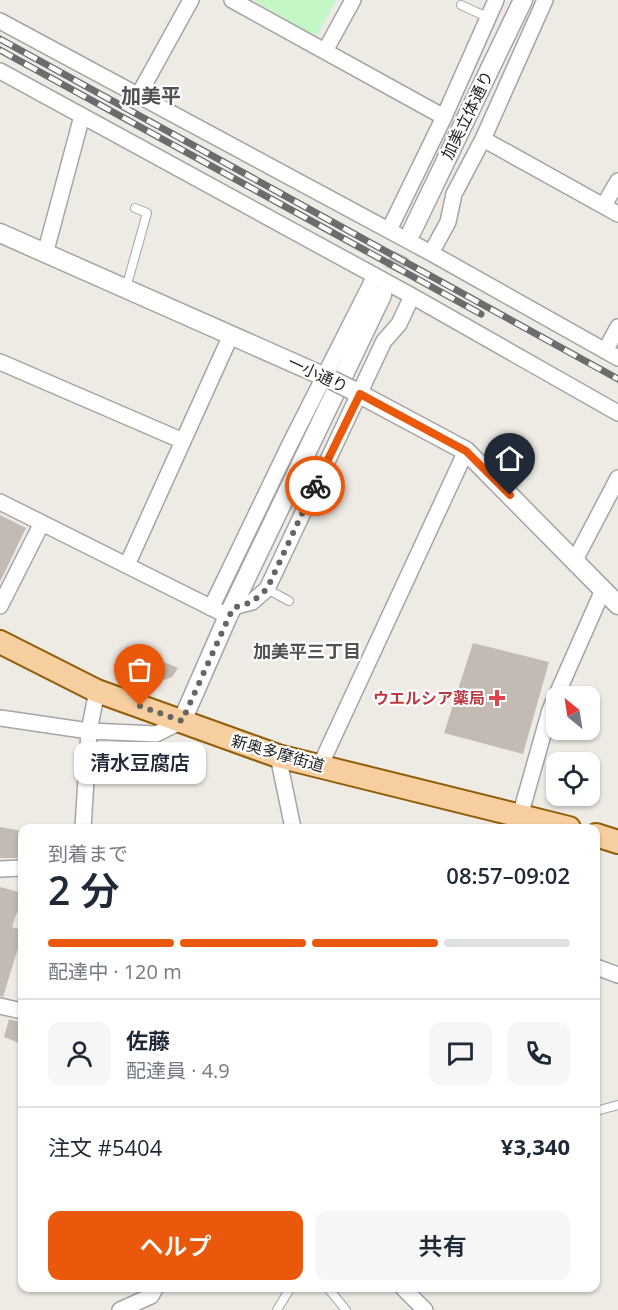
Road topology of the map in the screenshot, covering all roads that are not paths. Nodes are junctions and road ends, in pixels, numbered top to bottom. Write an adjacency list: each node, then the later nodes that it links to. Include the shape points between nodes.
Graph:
1 (191, 0): 12 (street)
2 (232, 0): 10 (street)
3 (353, 0): 10 (street)
4 (496, 0): 8 (street)
5 (523, 0): 21 (street, 加美立体通り)
6 (545, 0): 15 (street)
7 (461, 5): 8 (lane)
8 (488, 17): 14 (street)
9 (0, 21): 12 (street)
10 (325, 51): 14 (street)
11 (0, 71): 13 (street)
12 (138, 96): 20 (street)
13 (82, 116): 24 (street); 25 (street)
14 (444, 117): 20 (street)
15 (483, 139): 17 (street); 23 (street, via 454,194 448,222)
16 (618, 181): 17 (street)
17 (604, 205): 19 (street)
18 (135, 208): 26 (lane, via 147,213)
19 (618, 214)
20 (389, 230): 23 (street)
21 (412, 231)
22 (0, 233): 24 (street, 一小通り)
23 (431, 253): 31 (street)
24 (45, 254): 26 (street, 一小通り)
25 (375, 276): 28 (street); 33 (street)
26 (126, 288): 30 (street, 一小通り)
27 (382, 295): 48 (street)
28 (412, 296): 34 (street); 35 (street)
29 (618, 327): 31 (street)
30 (231, 335): 33 (street, 一小通り); 36 (street)
31 (612, 355)
32 (0, 362): 36 (street)
33 (328, 379): 34 (street, 一小通り, bridge); 49 (street, via 290,444)
34 (356, 392): 37 (street, 一小通り); 43 (street)
35 (618, 413)
36 (183, 441): 42 (street)
37 (466, 451): 41 (street, 一小通り); 56 (street)
38 (618, 478): 41 (street)
39 (0, 502): 40 (street)
40 (42, 523): 42 (street); 47 (street)
41 (575, 560): 44 (street, 一小通り)
42 (127, 565): 49 (street)
43 (267, 589): 45 (lane); 48 (street, via 252,602)
44 (603, 590): 46 (street, 一小通り); 57 (street, via 550,710)
45 (289, 601)
46 (618, 605)
47 (0, 606)
48 (234, 606): 49 (street); 53 (street)
49 (211, 608)
50 (0, 642): 51 (main road, 新奥多摩街道)
51 (97, 691): 53 (main road, 新奥多摩街道); 54 (street)
52 (0, 718): 54 (street)
53 (182, 721): 54 (street, via 156,734); 55 (main road, 新奥多摩街道)
54 (89, 731): 58 (street)
55 (278, 756): 56 (main road, 新奥多摩街道); 59 (street)
56 (320, 766): 57 (main road, 新奥多摩街道)
57 (520, 816): 60 (main road, 新奥多摩街道)
58 (83, 824)
59 (292, 824)
60 (541, 824)
61 (600, 836): 62 (main road)
62 (618, 842)
63 (18, 868): 64 (street)
64 (0, 869)
65 (600, 968): 66 (street)
66 (618, 975)
67 (0, 1005): 68 (street)
68 (18, 1010)
69 (618, 1105): 70 (lane)
70 (600, 1110)
71 (153, 1292): 75 (street)
72 (288, 1292): 76 (lane)
73 (331, 1292): 77 (lane)
74 (412, 1292): 78 (street)
75 (120, 1310)
76 (277, 1310)
77 (346, 1310)
78 (424, 1310)

